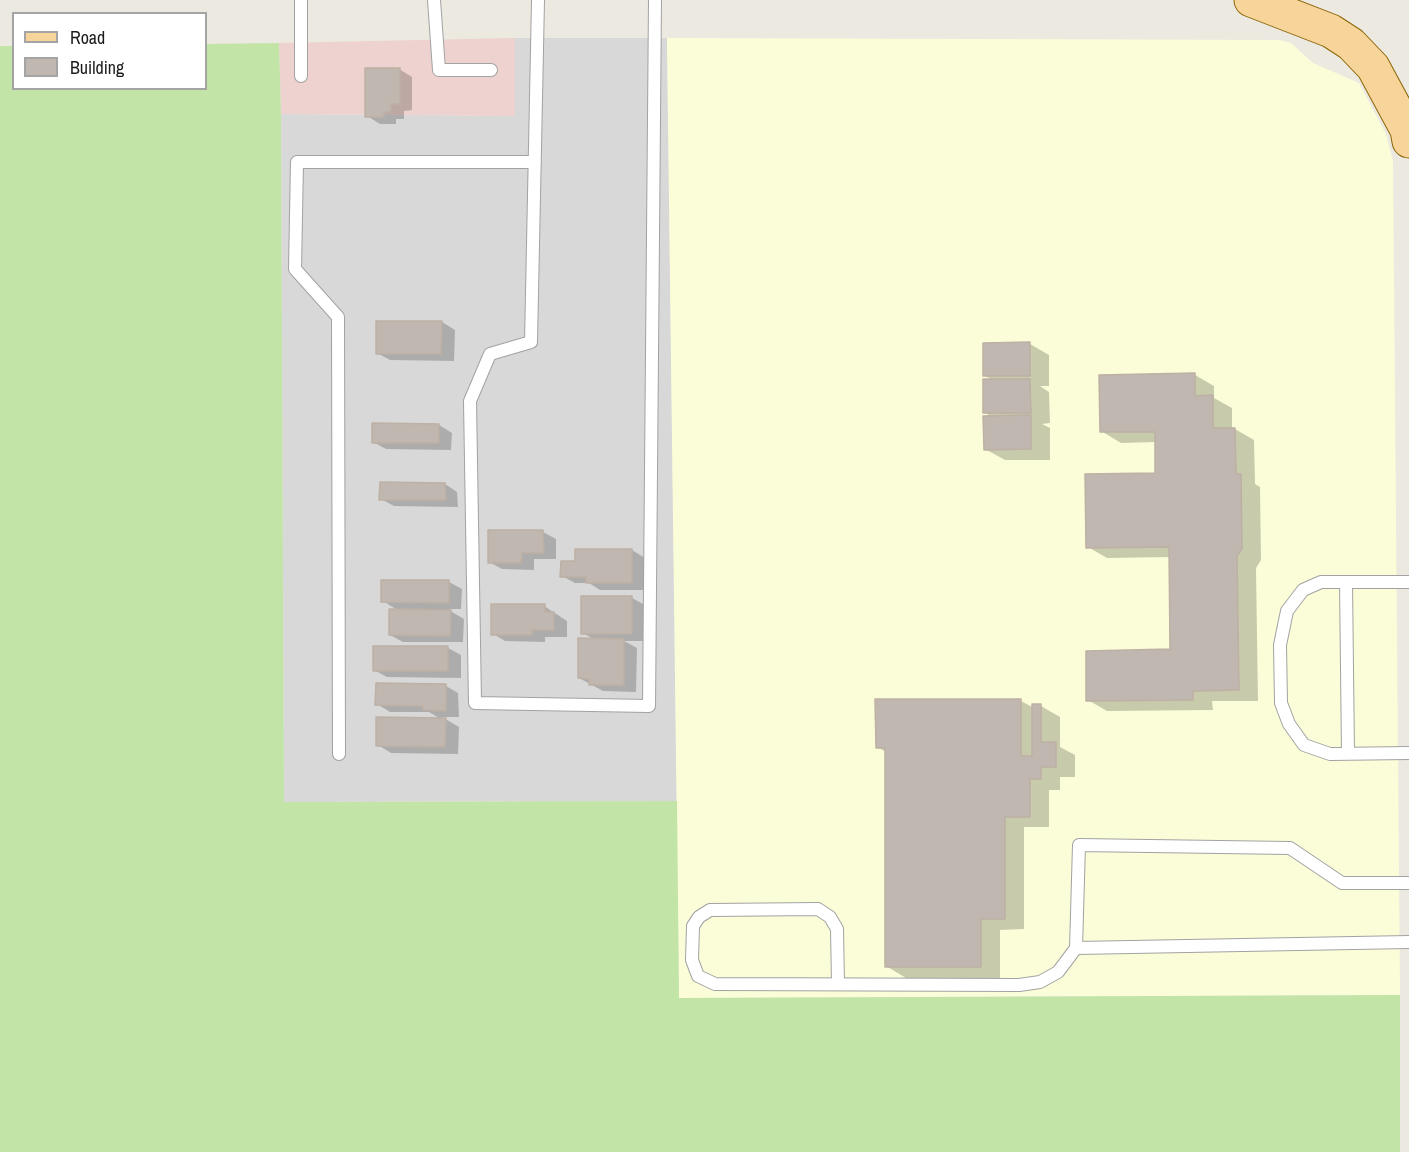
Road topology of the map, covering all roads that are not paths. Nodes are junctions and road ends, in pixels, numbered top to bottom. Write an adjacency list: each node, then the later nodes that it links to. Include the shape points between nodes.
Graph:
1 (302, 0): 7 (lane)
2 (434, 0): 6 (lane, via 439,70)
3 (538, 0): 9 (lane)
4 (655, 0): 9 (lane, via 649,706 475,703 470,401 490,354 531,342)
5 (1251, 0): 8 (main road, via 1331,31 1351,44 1373,68 1407,130)
6 (491, 70)
7 (301, 76)
8 (1409, 141)
9 (535, 162): 13 (lane, via 297,162 295,269 338,317)
10 (1346, 582): 11 (lane); 14 (lane); 14 (lane, via 1322,582 1303,590 1287,611 1280,645 1281,703 1289,724 1305,744 1330,754)
11 (1409, 582)
12 (1409, 753): 14 (lane)
13 (339, 754)
14 (1348, 754)
15 (1409, 883): 17 (lane, via 1342,883 1290,848 1079,846)
16 (1409, 942): 17 (lane)
17 (1076, 948): 18 (lane, via 1058,972 1040,982)
18 (838, 984): 18 (lane, via 715,984 698,976 692,960 693,926 710,910 818,909 830,917 837,929)

